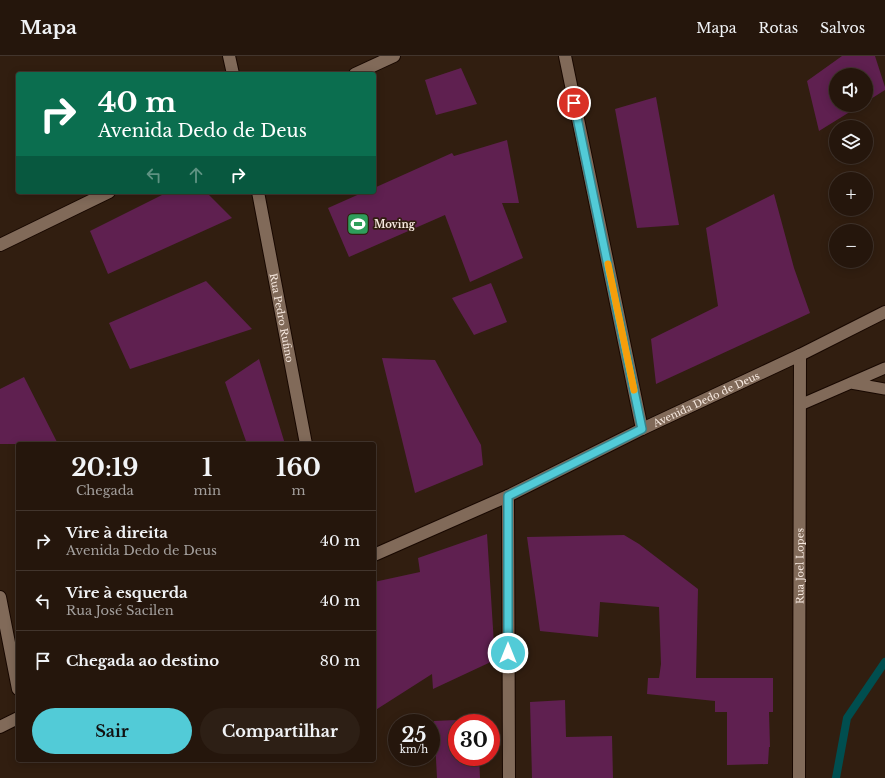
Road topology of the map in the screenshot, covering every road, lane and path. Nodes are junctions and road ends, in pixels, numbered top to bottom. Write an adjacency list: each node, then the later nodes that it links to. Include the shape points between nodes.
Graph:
1 (229, 56): 4 (street)
2 (394, 56): 5 (street)
3 (565, 56): 15 (street)
4 (233, 72)
5 (359, 72)
6 (105, 194): 8 (street)
7 (258, 194): 16 (street, Rua Pedro Rufino)
8 (0, 245)
9 (885, 312): 10 (street, Avenida Dedo de Deus)
10 (800, 355): 14 (street, Rua Joel Lopes); 15 (street, Avenida Dedo de Deus)
11 (885, 368): 12 (lane)
12 (851, 383): 13 (lane); 14 (lane)
13 (885, 388)
14 (800, 405): 24 (street, Rua Joel Lopes)
15 (642, 429): 17 (street, Avenida Dedo de Deus)
16 (306, 442)
17 (508, 496): 18 (street, Avenida Dedo de Deus); 23 (street)
18 (376, 555)
19 (0, 597): 20 (street)
20 (16, 679)
21 (16, 719): 22 (street)
22 (0, 727)
23 (509, 778)
24 (799, 778)

